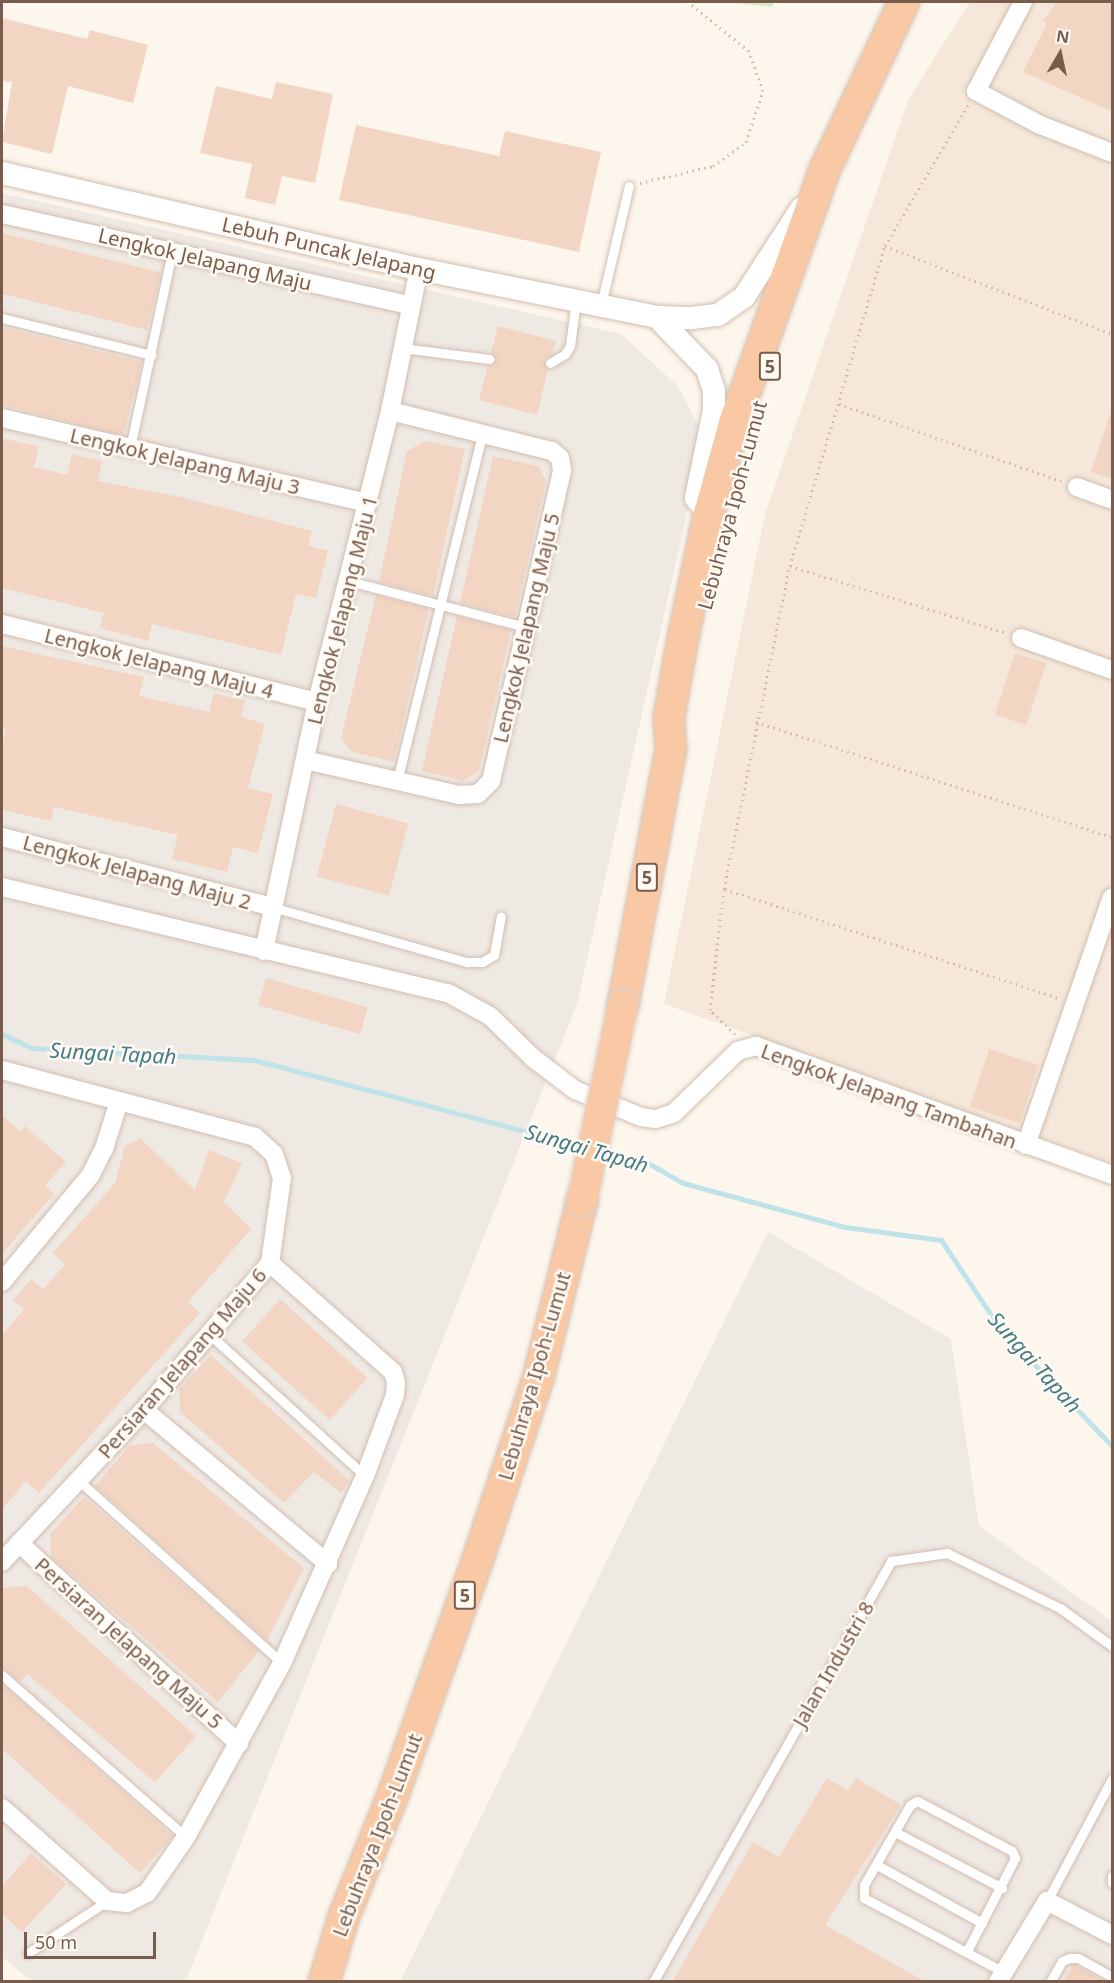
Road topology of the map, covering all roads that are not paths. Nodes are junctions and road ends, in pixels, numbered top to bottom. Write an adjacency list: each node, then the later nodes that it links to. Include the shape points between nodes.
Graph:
1 (904, 2): 5 (highway, Lebuhraya Ipoh-Lumut / 5)
2 (926, 2): 35 (highway, Lebuhraya Ipoh-Lumut / 5, via 848,157 795,290 730,500 680,731)
3 (1023, 2): 4 (street, via 976,91 1040,125)
4 (1113, 153)
5 (825, 169): 14 (street, Lebuh Puncak Jelapang, via 758,281 744,297 718,315); 27 (highway, Lebuhraya Ipoh-Lumut / 5, via 756,353)
6 (2, 173): 10 (street, Lebuh Puncak Jelapang)
7 (629, 186): 13 (lane)
8 (2, 214): 9 (street, Lengkok Jelapang Maju)
9 (172, 252): 12 (street, Lengkok Jelapang Maju); 17 (lane)
10 (419, 269): 11 (street, Lebuh Puncak Jelapang); 12 (street, Lengkok Jelapang Maju 1)
11 (576, 300): 13 (street, Lebuh Puncak Jelapang); 19 (lane, via 570,346)
12 (409, 305): 16 (street, Lengkok Jelapang Maju 1)
13 (601, 305): 14 (street, Lebuh Puncak Jelapang)
14 (657, 317): 27 (street, via 707,369 714,390 714,410 696,498)
15 (2, 318): 17 (lane)
16 (402, 348): 18 (lane); 20 (street, Lengkok Jelapang Maju 1)
17 (152, 355): 23 (lane)
18 (489, 359)
19 (550, 363)
20 (390, 411): 22 (street, Lengkok Jelapang Maju 5); 26 (street, Lengkok Jelapang Maju 1)
21 (2, 418): 23 (street, Lengkok Jelapang Maju 3)
22 (482, 435): 29 (lane); 31 (street, Lengkok Jelapang Maju 5, via 552,451 560,458 562,470)
23 (130, 448): 26 (street, Lengkok Jelapang Maju 3)
24 (1077, 487): 25 (street)
25 (1113, 500)
26 (368, 503): 28 (street, Lengkok Jelapang Maju 1)
27 (709, 514): 35 (highway, Lebuhraya Ipoh-Lumut / 5, via 669,717)
28 (349, 581): 29 (lane); 34 (street, Lengkok Jelapang Maju 1)
29 (440, 605): 31 (lane); 37 (lane)
30 (2, 624): 34 (street, Lengkok Jelapang Maju 4)
31 (526, 627): 37 (street, Lengkok Jelapang Maju 5, via 491,781 478,795 459,795)
32 (1021, 638): 33 (street)
33 (1113, 670)
34 (318, 702): 36 (street, Lengkok Jelapang Maju 1)
35 (671, 749): 77 (highway, Lebuhraya Ipoh-Lumut / 5, bridge, via 582,1201 537,1378 486,1536 394,1792 344,1916)
36 (305, 760): 37 (street, Lengkok Jelapang Maju 5); 41 (street, Lengkok Jelapang Maju 1)
37 (397, 781)
38 (2, 837): 41 (street, Lengkok Jelapang Maju 2)
39 (2, 887): 43 (street, Lengkok Jelapang Tambahan)
40 (1113, 897): 46 (street)
41 (272, 907): 42 (lane, via 467,962 482,962 494,955); 43 (street, Lengkok Jelapang Maju 1)
42 (501, 917)
43 (264, 951): 46 (street, Lengkok Jelapang Tambahan, via 448,993 490,1016 533,1058 575,1090 641,1117 656,1119 674,1113 738,1051 756,1046)
44 (2, 1070): 45 (street)
45 (119, 1101): 48 (street, Persiaran Jelapang Maju 6, via 255,1137 274,1154 282,1178); 49 (street, via 104,1149 90,1176)
46 (1026, 1145): 47 (street, Lengkok Jelapang Tambahan)
47 (1113, 1175)
48 (270, 1263): 50 (street, Persiaran Jelapang Maju 6); 52 (street, via 393,1372 395,1395)
49 (2, 1282)
50 (209, 1334): 51 (street, Persiaran Jelapang Maju 6); 52 (lane)
51 (144, 1410): 53 (street, Persiaran Jelapang Maju 6); 56 (street)
52 (365, 1476): 56 (street)
53 (77, 1479): 54 (street, Persiaran Jelapang Maju 6); 58 (lane)
54 (18, 1543): 55 (street, Persiaran Jelapang Maju 6); 60 (street, Persiaran Jelapang Maju 5)
55 (2, 1562)
56 (328, 1564): 58 (street)
57 (1113, 1646): 78 (lane, Jalan Industri 8, via 1060,1608 947,1553 891,1561)
58 (282, 1664): 60 (street)
59 (2, 1675): 64 (lane)
60 (239, 1744): 64 (street)
61 (1113, 1779): 70 (lane)
62 (2, 1808): 69 (street)
63 (895, 1832): 65 (lane); 68 (lane); 68 (lane, via 910,1805 925,1802 1012,1851 1015,1864)
64 (186, 1837): 69 (street, via 147,1893 127,1903)
65 (877, 1865): 71 (lane); 73 (lane, via 863,1891 864,1898)
66 (1113, 1876): 67 (lane)
67 (1113, 1883)
68 (1002, 1888): 71 (lane)
69 (107, 1901): 74 (lane)
70 (1047, 1901): 72 (street); 75 (street)
71 (982, 1923): 73 (lane)
72 (1113, 1935)
73 (967, 1951): 75 (lane)
74 (28, 1953)
75 (1001, 1977)
76 (1113, 1977): 79 (lane, via 1078,1958 1070,1958 1062,1961)
77 (324, 1982)
78 (653, 1982)
79 (1050, 1982)

